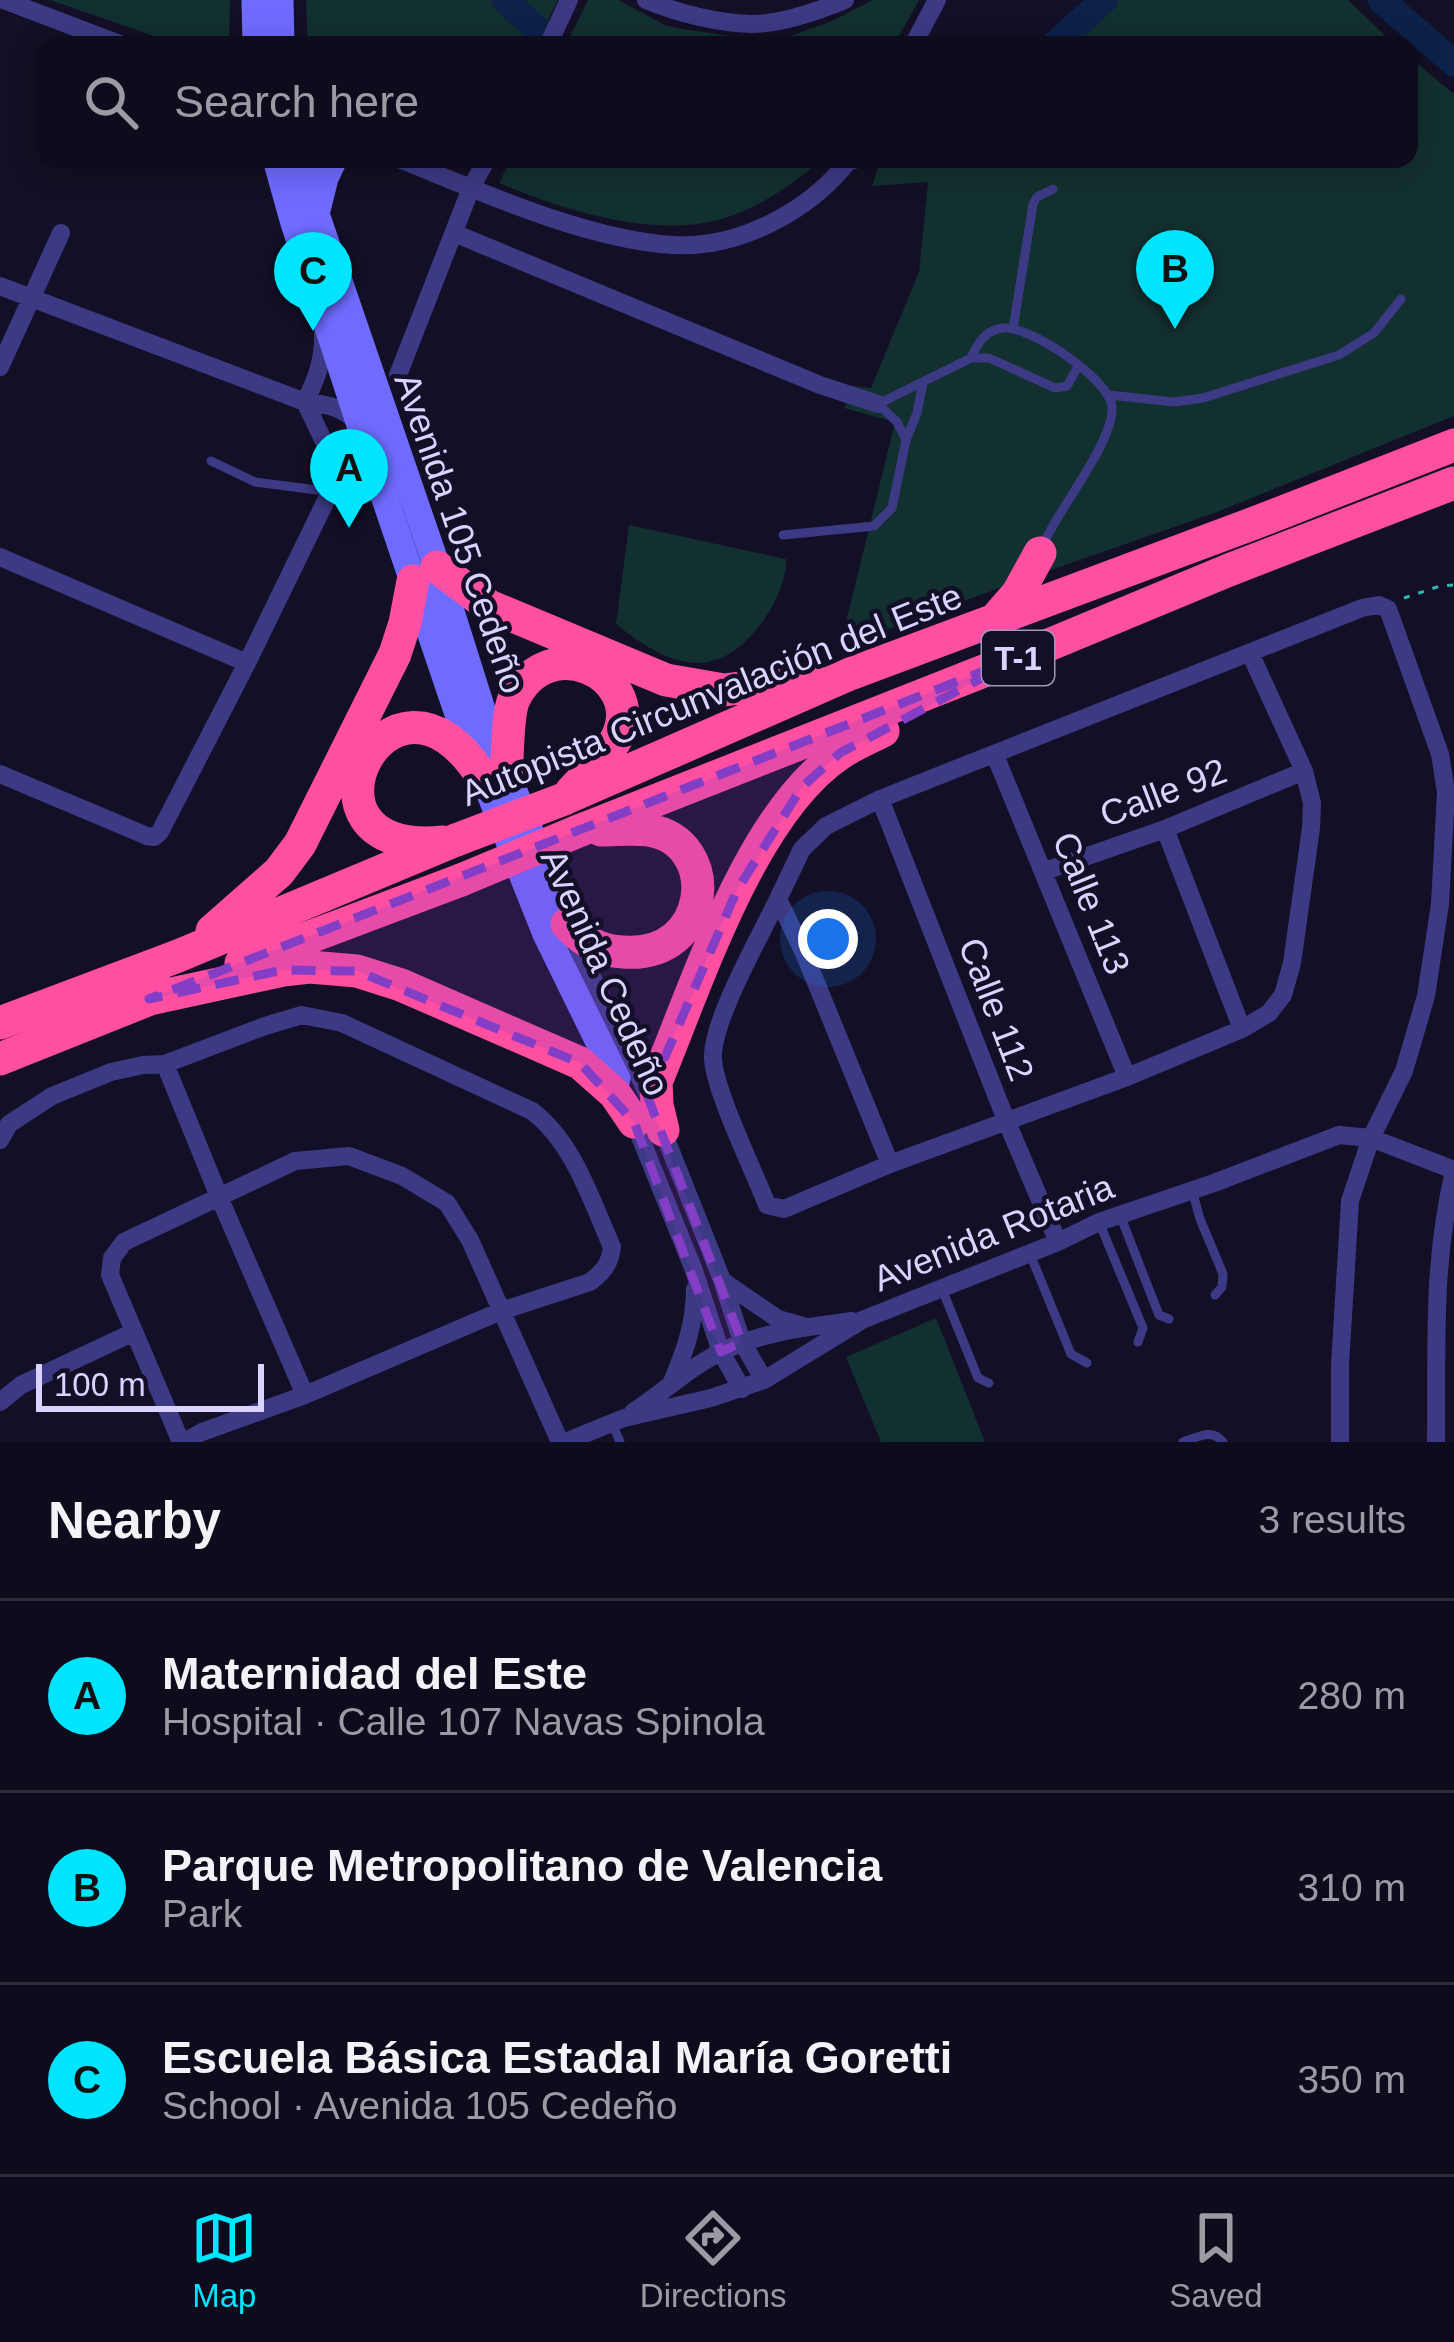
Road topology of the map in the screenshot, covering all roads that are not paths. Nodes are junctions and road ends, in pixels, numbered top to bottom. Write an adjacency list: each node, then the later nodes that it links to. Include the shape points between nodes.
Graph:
1 (4, 0): 8 (street)
2 (255, 0): 9 (main road)
3 (280, 0): 10 (main road)
4 (569, 0): 11 (street)
5 (646, 0): 6 (street, via 752,24)
6 (845, 0)
7 (935, 3): 12 (street)
8 (98, 36)
9 (256, 36)
10 (281, 36)
11 (552, 36)
12 (918, 36)
13 (278, 168): 27 (main road, Avenida 105 Cedeño)
14 (303, 168): 21 (main road, Avenida 105 Cedeño)
15 (330, 168): 21 (main road)
16 (421, 168): 19 (street)
17 (482, 168): 19 (street)
18 (842, 168): 19 (street, via 817,194 757,230 676,246 620,237)
19 (471, 188): 23 (street)
20 (1052, 189): 28 (lane, via 1033,204)
21 (316, 214): 46 (main road, Avenida 105 Cedeño)
22 (61, 233): 25 (street)
23 (454, 233): 32 (street); 36 (street)
24 (0, 286): 25 (street)
25 (32, 298): 31 (street); 35 (street)
26 (1401, 299): 34 (lane, via 1363,341 1318,362 1203,398)
27 (322, 308): 35 (street, via 324,352); 37 (main road, Avenida 105 Cedeño)
28 (1013, 328): 29 (lane, via 986,334); 30 (lane)
29 (970, 358): 30 (lane, via 989,358 1055,388 1067,386); 33 (lane)
30 (1079, 365): 34 (lane)
31 (0, 367)
32 (398, 375)
33 (923, 383): 36 (lane); 38 (lane)
34 (1109, 395): 44 (lane, via 1104,438)
35 (305, 402): 37 (street, via 328,404); 42 (street, via 336,467)
36 (878, 404): 38 (lane)
37 (360, 425): 46 (main road, Avenida 105 Cedeño)
38 (906, 440): 43 (lane, via 883,520)
39 (1454, 445): 47 (highway, Autopista Circunvalación del Este / T-1)
40 (212, 461): 42 (lane, via 255,482)
41 (1454, 483): 50 (highway, T-1)
42 (332, 492): 51 (street)
43 (783, 535)
44 (1040, 553): 47 (highway, via 1048,579); 48 (highway)
45 (0, 557): 51 (street)
46 (425, 574): 52 (highway, via 666,680 724,690); 56 (main road, Avenida 105 Cedeño, via 484,716); 65 (highway, via 300,844 254,896)
47 (1075, 590): 48 (highway, Autopista Circunvalación del Este / T-1)
48 (995, 620): 52 (highway, Autopista Circunvalación del Este / T-1)
49 (1250, 653): 53 (street); 54 (street); 75 (street, via 1362,608 1388,609 1440,754 1441,904 1426,997 1404,1071)
50 (1027, 655): 60 (highway, T-1); 71 (highway, via 840,753 802,787 771,827)
51 (247, 663): 55 (street, via 154,837)
52 (850, 674): 57 (highway, Autopista Circunvalación del Este / T-1)
53 (995, 755): 58 (street); 62 (street, Calle 113)
54 (1304, 771): 59 (street, Calle 92); 68 (street, via 1311,828 1292,963 1283,994)
55 (0, 774)
56 (494, 776): 57 (highway, via 511,706 529,677 542,667 582,666 619,696 623,718 618,736); 61 (highway, via 428,729 385,736 366,754 357,778 368,821 410,843); 64 (main road, Avenida 105 Cedeño); 71 (main road, Avenida Cedeño, via 546,934)
57 (564, 800): 61 (highway, Autopista Circunvalación del Este / T-1, bridge)
58 (880, 800): 63 (street, via 826,826 802,850); 73 (street, Calle 112)
59 (1165, 829): 62 (street, Calle 92); 68 (street)
60 (581, 830): 64 (highway, via 651,830 676,842 692,859 696,906 675,939 646,953 600,948); 66 (highway, T-1, bridge)
61 (456, 840): 65 (highway, Autopista Circunvalación del Este / T-1)
62 (1045, 871): 72 (street, Calle 113)
63 (778, 899): 77 (street); 77 (street, via 717,1030 712,1059 767,1205 784,1209)
64 (567, 924): 71 (street, Avenida Cedeño)
65 (178, 956): 67 (highway, Autopista Circunvalación del Este / T-1)
66 (148, 999): 69 (highway, T-1); 74 (highway, via 283,970 380,977 580,1063)
67 (0, 1023)
68 (1242, 1029): 72 (street)
69 (0, 1059)
70 (165, 1064): 76 (street, via 111,1072 52,1096 9,1124); 80 (street); 89 (street, via 302,1016 341,1023 532,1111 567,1149 612,1247 610,1261 590,1282)
71 (640, 1068): 74 (street, Avenida Cedeño); 74 (highway, via 656,1082)
72 (1127, 1077): 73 (street)
73 (1006, 1120): 77 (street); 83 (street, Calle 112)
74 (648, 1126): 85 (street, Avenida Cedeño); 86 (street, Avenida Cedeño)
75 (1371, 1138): 78 (street, Avenida Rotaria); 79 (street, Avenida Rotaria, via 1339,1135); 109 (street, via 1350,1201)
76 (0, 1140)
77 (890, 1164)
78 (1454, 1172): 110 (street, via 1438,1257)
79 (1192, 1190): 81 (street, Avenida Rotaria); 88 (lane, via 1223,1274)
80 (220, 1198): 89 (street, via 295,1161 349,1156 402,1176 447,1203); 93 (street, via 124,1242 112,1258 110,1275); 102 (street)
81 (1120, 1215): 82 (street, Avenida Rotaria); 90 (lane, via 1159,1315)
82 (1099, 1222): 83 (street, Avenida Rotaria); 95 (lane, via 1143,1328)
83 (1058, 1242): 84 (street, Avenida Rotaria)
84 (1030, 1253): 87 (street, Avenida Rotaria); 97 (lane, via 1071,1354)
85 (693, 1268): 96 (street, Avenida Cedeño); 99 (street, via 694,1319)
86 (722, 1280): 92 (street, via 767,1312); 94 (street, Avenida Cedeño)
87 (942, 1288): 91 (street, Avenida Rotaria); 100 (lane, via 979,1378)
88 (1215, 1295)
89 (501, 1311): 102 (street); 106 (street)
90 (1169, 1319)
91 (862, 1320): 92 (street); 98 (street, Avenida Rotaria)
92 (808, 1327): 94 (street)
93 (134, 1332): 103 (street, via 21,1384); 105 (street)
94 (742, 1342): 96 (street); 98 (street, Avenida Cedeño)
95 (1138, 1342)
96 (721, 1352): 99 (street); 101 (street, Avenida Cedeño)
97 (1087, 1363)
98 (764, 1381): 101 (street, Avenida Rotaria)
99 (672, 1382): 104 (street)
100 (989, 1383)
101 (742, 1389): 104 (street, Avenida Rotaria)
102 (305, 1395): 105 (street)
103 (0, 1402)
104 (619, 1428): 106 (street, Avenida Rotaria)
105 (183, 1442)
106 (563, 1442)
107 (1184, 1442): 108 (lane, via 1208,1433)
108 (1223, 1442)
109 (1340, 1442)
110 (1436, 1442)

